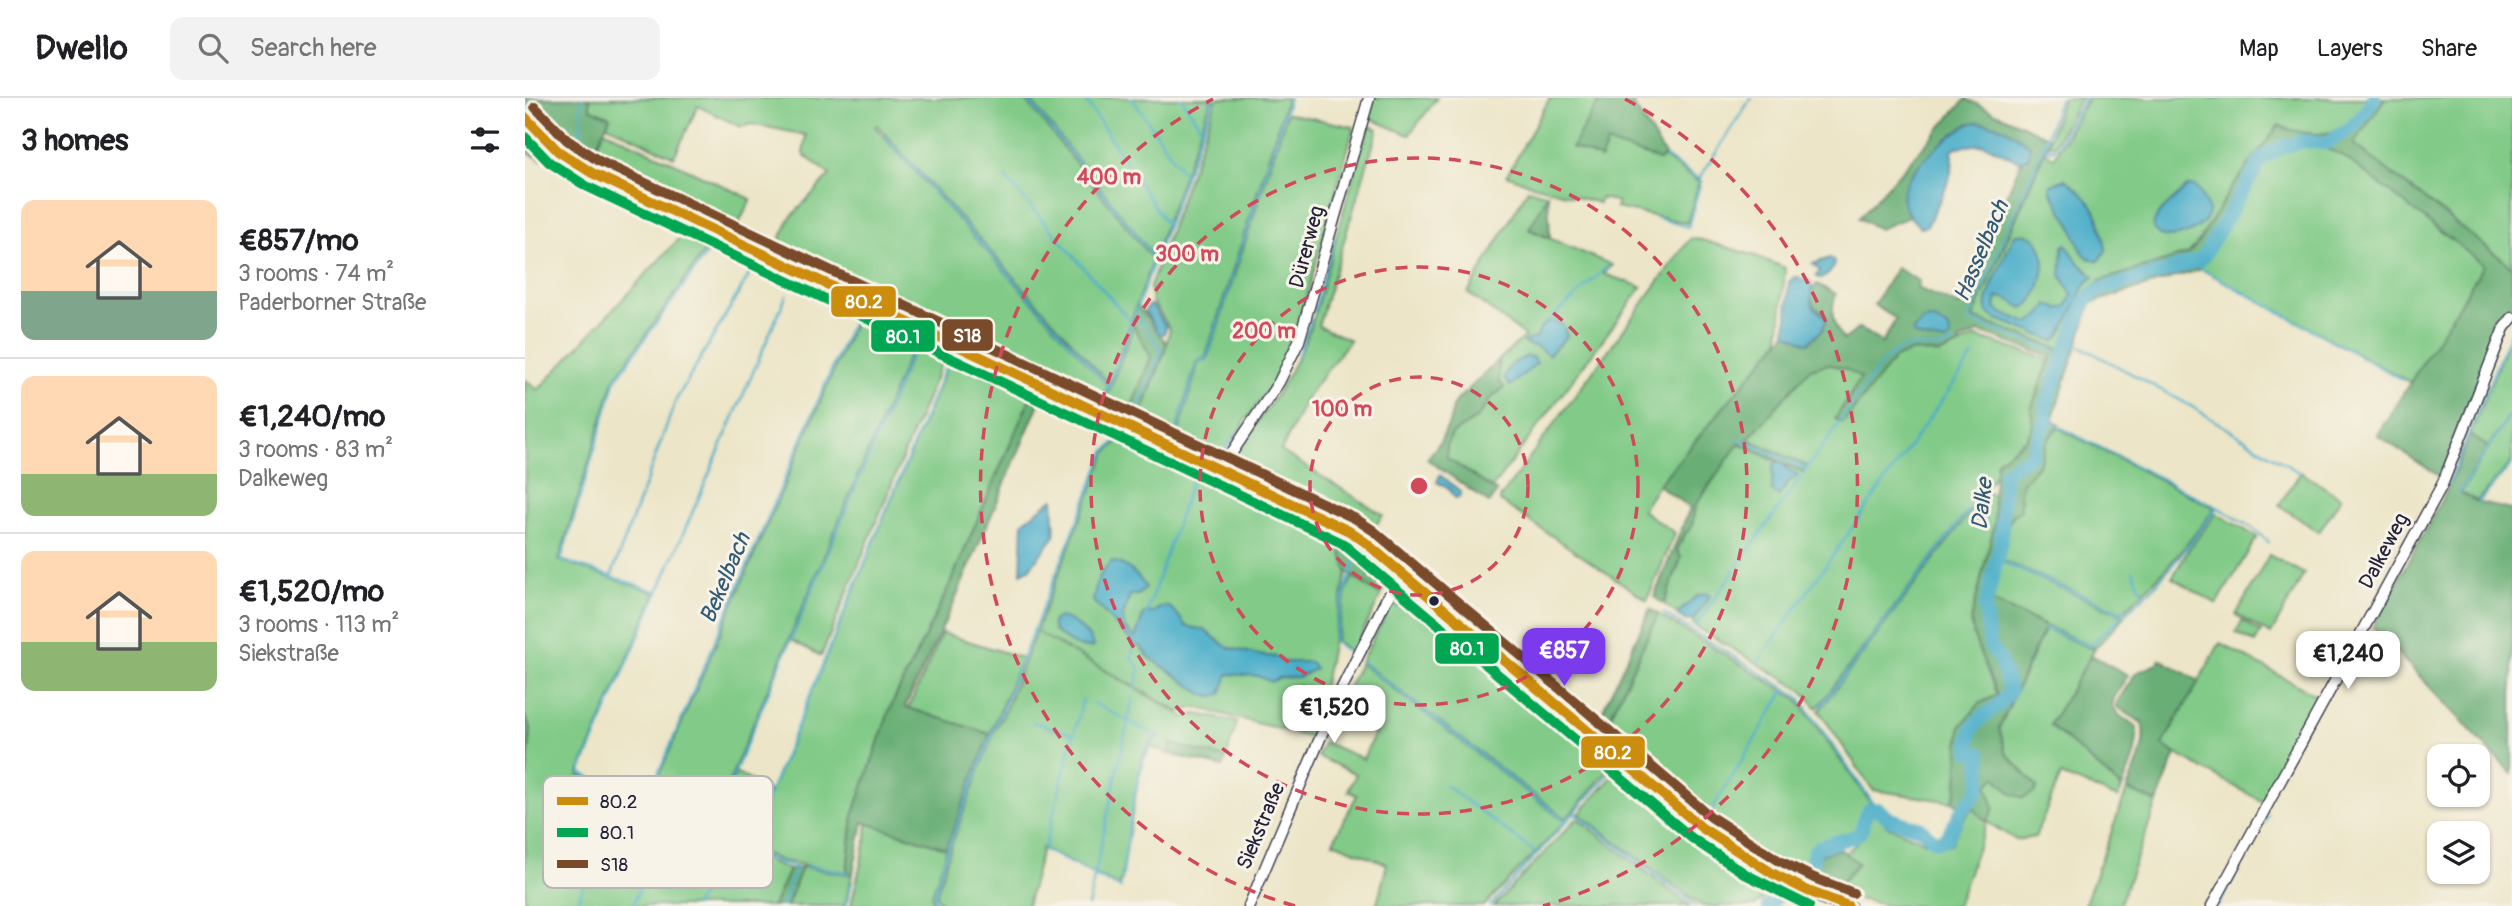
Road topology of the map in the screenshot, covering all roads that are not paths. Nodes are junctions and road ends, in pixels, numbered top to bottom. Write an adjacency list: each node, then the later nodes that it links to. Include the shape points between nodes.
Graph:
1 (1369, 98): 4 (street, Dürerweg, via 1299,341 1279,382)
2 (525, 117): 4 (main road, via 558,151 592,173)
3 (2512, 317): 8 (street, Dalkeweg, via 2442,485)
4 (1221, 469): 5 (main road, via 1349,531)
5 (1403, 574): 6 (street, Siekstraße, via 1338,696); 7 (main road, via 1702,828 1782,879)
6 (1249, 906)
7 (1848, 906)
8 (2213, 906)

